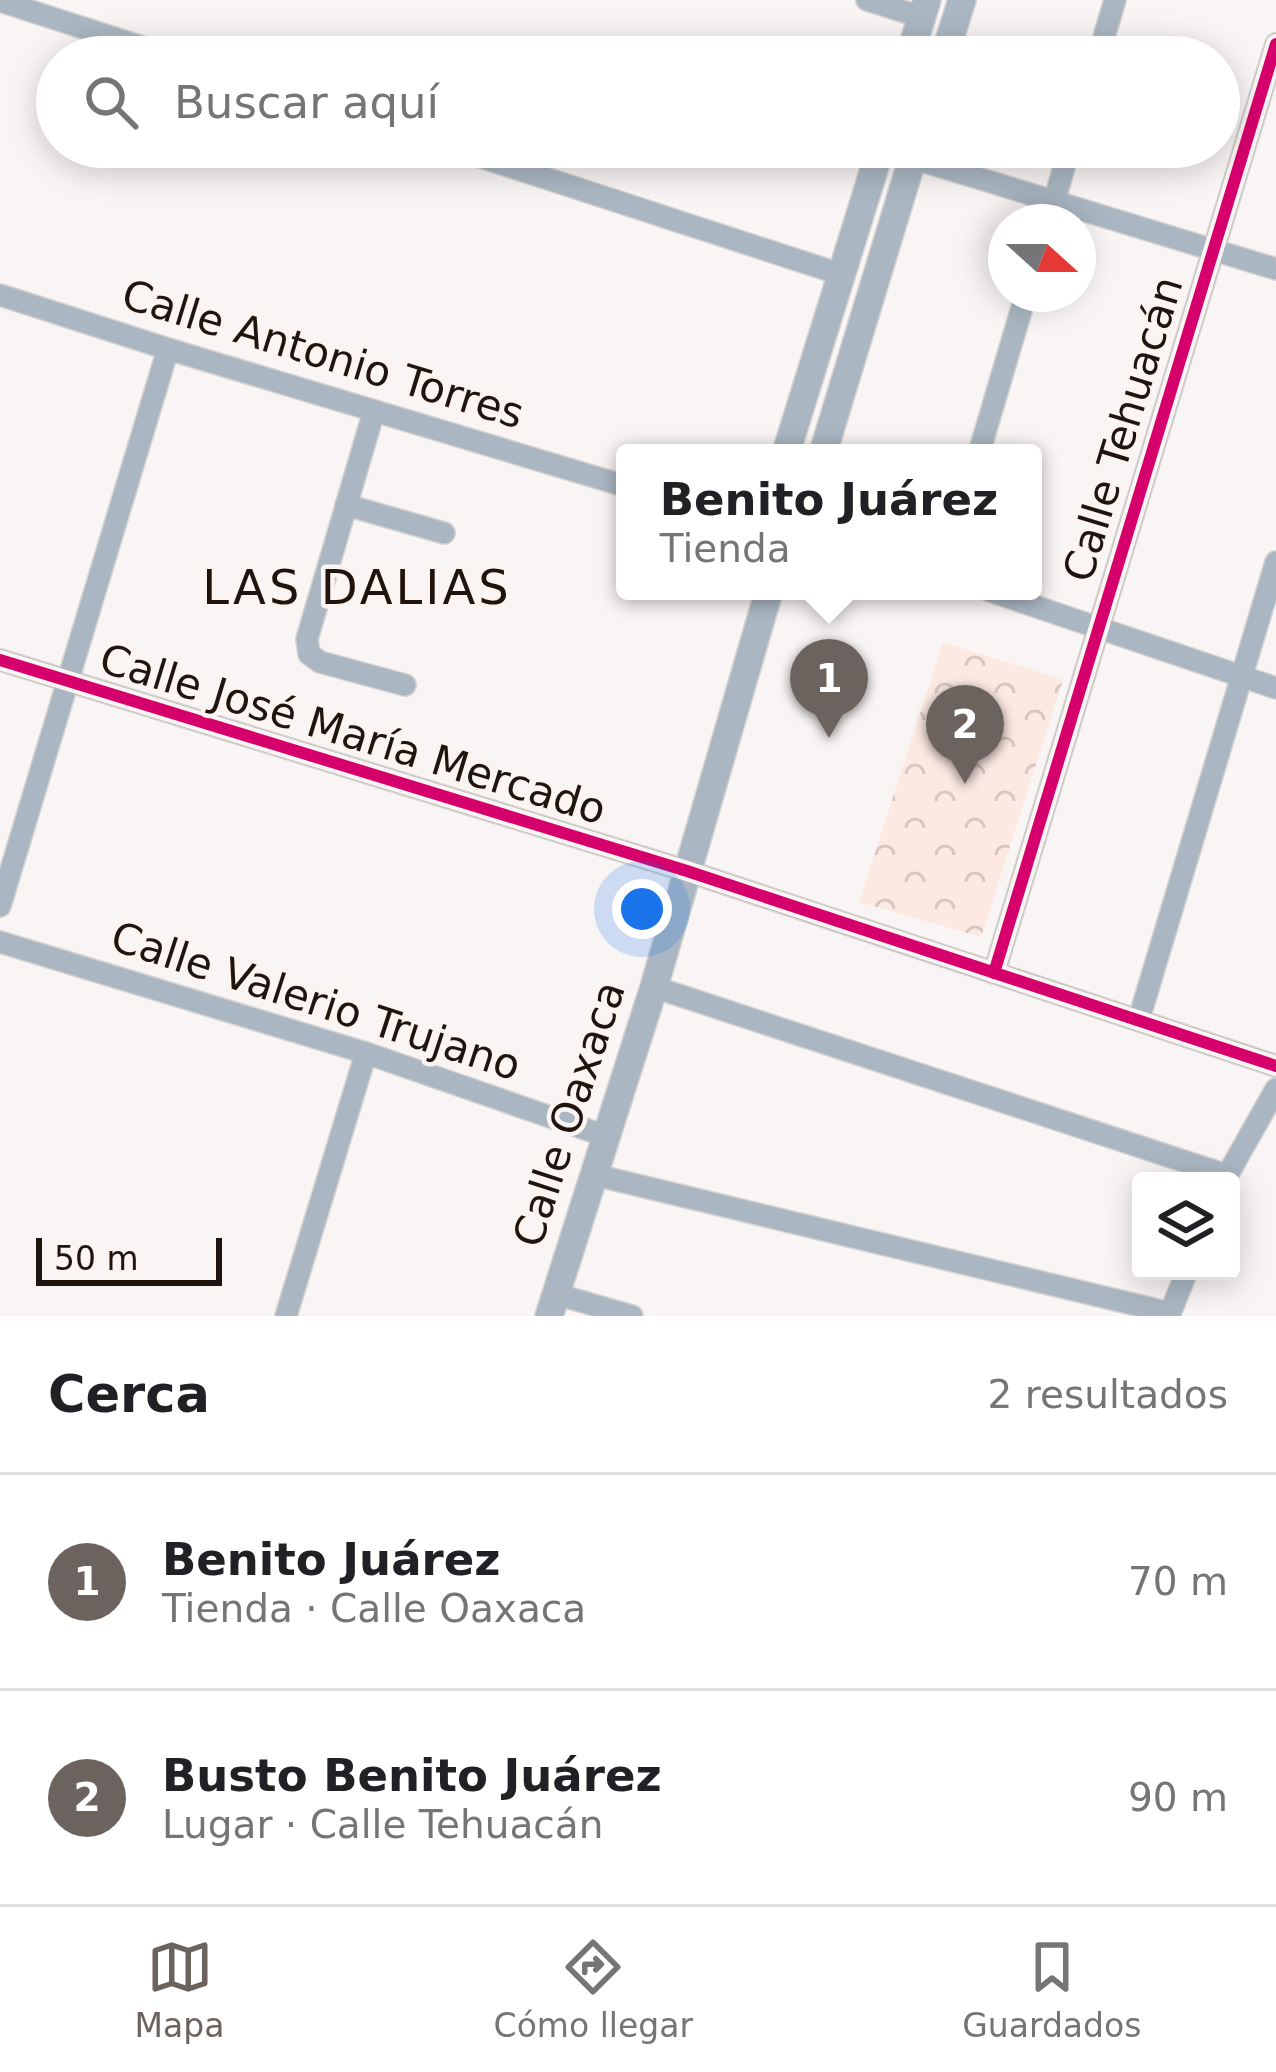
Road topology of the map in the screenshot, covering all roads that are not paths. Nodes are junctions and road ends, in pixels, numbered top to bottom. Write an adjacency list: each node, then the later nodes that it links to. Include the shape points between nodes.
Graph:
1 (867, 0): 5 (street)
2 (962, 0): 7 (street)
3 (1115, 0): 8 (street)
4 (0, 1): 6 (street)
5 (924, 9)
6 (108, 36)
7 (951, 36)
8 (1104, 36)
9 (1276, 44): 10 (street, Calle Tehuacán)
10 (1240, 161)
11 (514, 168): 24 (street)
12 (874, 168): 20 (street)
13 (910, 168): 21 (street)
14 (949, 168): 17 (street)
15 (1064, 168): 18 (street)
16 (1238, 168): 22 (street, Calle Tehuacán)
17 (1032, 204)
18 (1053, 204)
19 (1096, 222): 22 (street)
20 (854, 233): 21 (street); 24 (street)
21 (887, 244): 30 (street)
22 (1213, 249): 23 (street); 38 (street, Calle Tehuacán)
23 (1276, 269)
24 (840, 274): 29 (street)
25 (0, 295): 27 (street, Calle Antonio Torres)
26 (1021, 312): 31 (street)
27 (167, 349): 28 (street, Calle Antonio Torres); 41 (street)
28 (374, 410): 32 (street, Calle Antonio Torres); 33 (street)
29 (789, 444)
30 (826, 444)
31 (982, 444)
32 (616, 483)
33 (346, 505): 34 (street); 42 (street, via 309,654)
34 (443, 532)
35 (1276, 562): 40 (street)
36 (766, 600): 44 (street, Calle Oaxaca)
37 (1017, 600): 38 (street)
38 (1097, 627): 40 (street); 47 (street, Calle Tehuacán)
39 (0, 660): 41 (street, Calle José María Mercado)
40 (1242, 676): 43 (street); 49 (street)
41 (68, 681): 44 (street, Calle José María Mercado); 45 (street)
42 (405, 685)
43 (1276, 688)
44 (687, 871): 47 (street, Calle José María Mercado); 48 (street, Calle Oaxaca)
45 (0, 907)
46 (0, 942): 50 (street, Calle Valerio Trujano)
47 (994, 973): 49 (street, Calle José María Mercado)
48 (654, 987): 53 (street, Calle Oaxaca); 54 (street)
49 (1138, 1019): 51 (street, Calle José María Mercado)
50 (366, 1053): 53 (street, Calle Valerio Trujano); 60 (street)
51 (1276, 1066)
52 (1276, 1089): 55 (street)
53 (608, 1137): 56 (street, Calle Oaxaca)
54 (1207, 1172)
55 (1228, 1172)
56 (595, 1175): 58 (street, Calle Oaxaca); 59 (street)
57 (1183, 1280): 59 (street)
58 (553, 1305): 61 (street)
59 (1169, 1315)
60 (286, 1316)
61 (632, 1316)

